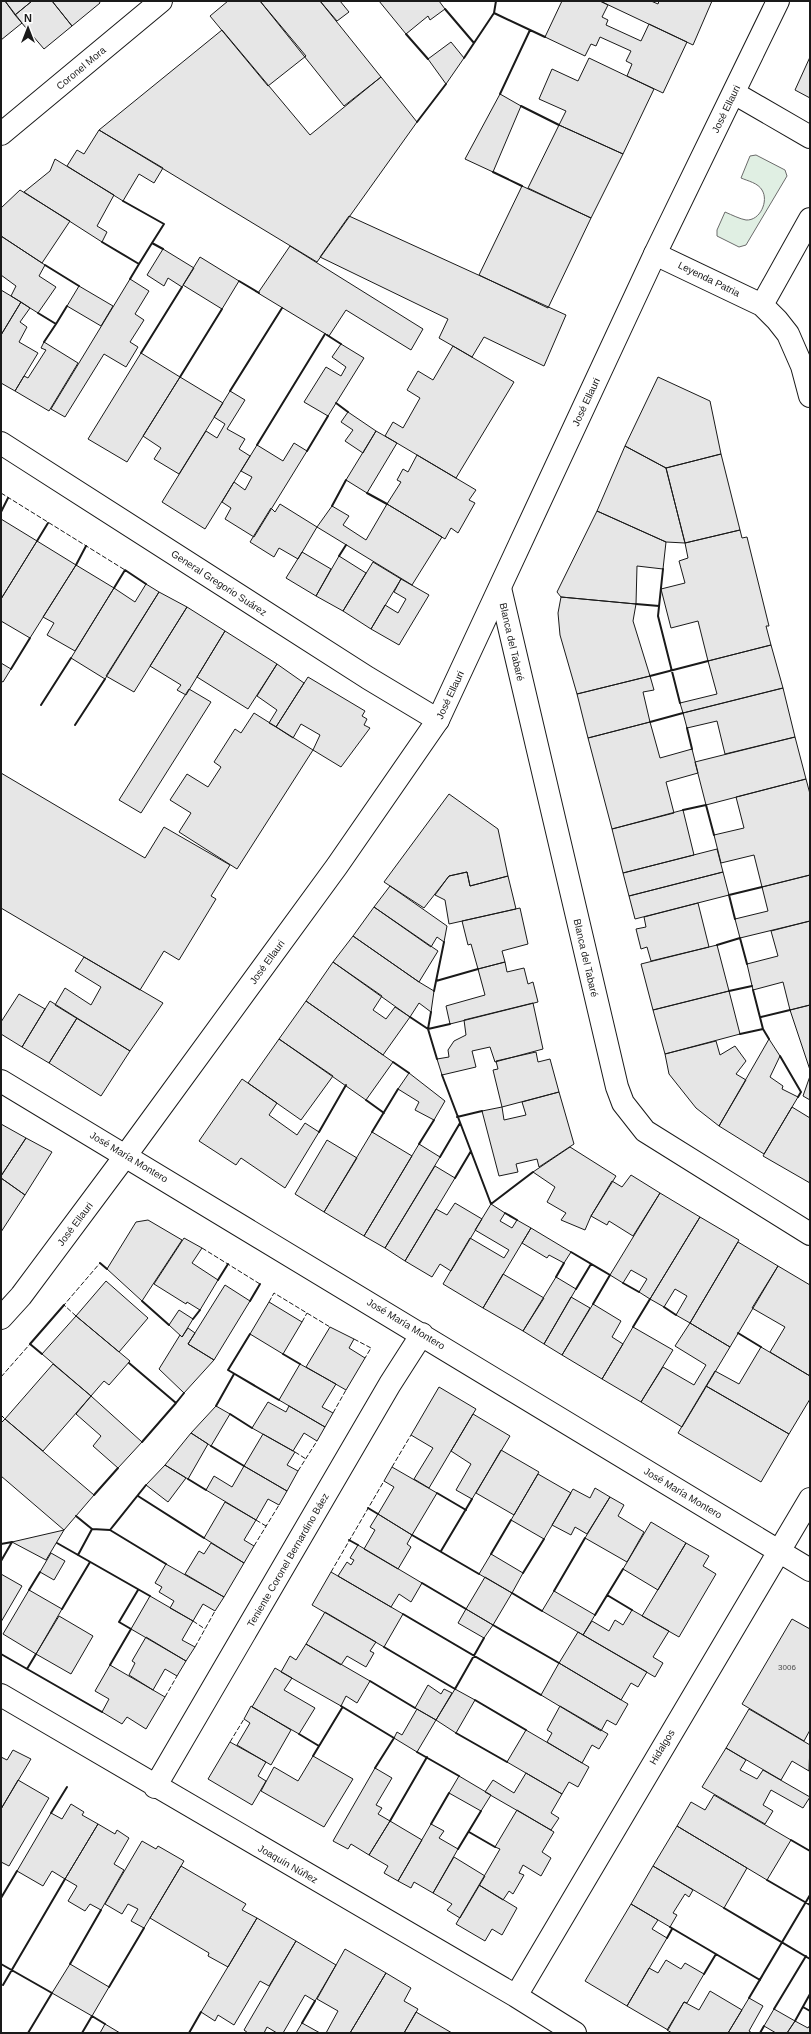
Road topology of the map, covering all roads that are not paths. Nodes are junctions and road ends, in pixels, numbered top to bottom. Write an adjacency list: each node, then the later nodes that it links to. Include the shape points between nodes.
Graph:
1 (778, 1): 3 (street, José Ellauri)
2 (157, 2): 4 (street, Coronel Mora)
3 (734, 93): 5 (street); 7 (street, José Ellauri)
4 (1, 134)
5 (810, 137)
6 (810, 219): 8 (street)
7 (655, 254): 8 (street, Leyenda Patria); 11 (street, José Ellauri)
8 (762, 305): 9 (street, Leyenda Patria, via 788,334 802,366)
9 (810, 396)
10 (1, 443): 12 (street, General Gregorio Suárez, via 368,678)
11 (500, 588): 12 (street, José Ellauri); 15 (street, Blanca del Tabaré, via 617,1087 623,1103 645,1131)
12 (438, 720): 14 (street, José Ellauri, via 337,866)
13 (1, 1081): 14 (street, José María Montero)
14 (126, 1155): 16 (street, José Ellauri, via 21,1296); 17 (street, José María Montero)
15 (810, 1234)
16 (1, 1318)
17 (422, 1334): 19 (street, José María Montero); 22 (street, Teniente Coronel Bernardino Báez, via 390,1384)
18 (810, 1499): 19 (street, Hidalgos)
19 (778, 1551): 20 (street, José María Montero); 23 (street, Hidalgos)
20 (810, 1570)
21 (1, 1695): 22 (street, Joaquín Núñez)
22 (155, 1787): 23 (street, Joaquín Núñez)
23 (516, 1996): 24 (street, Joaquín Núñez)
24 (575, 2033)

